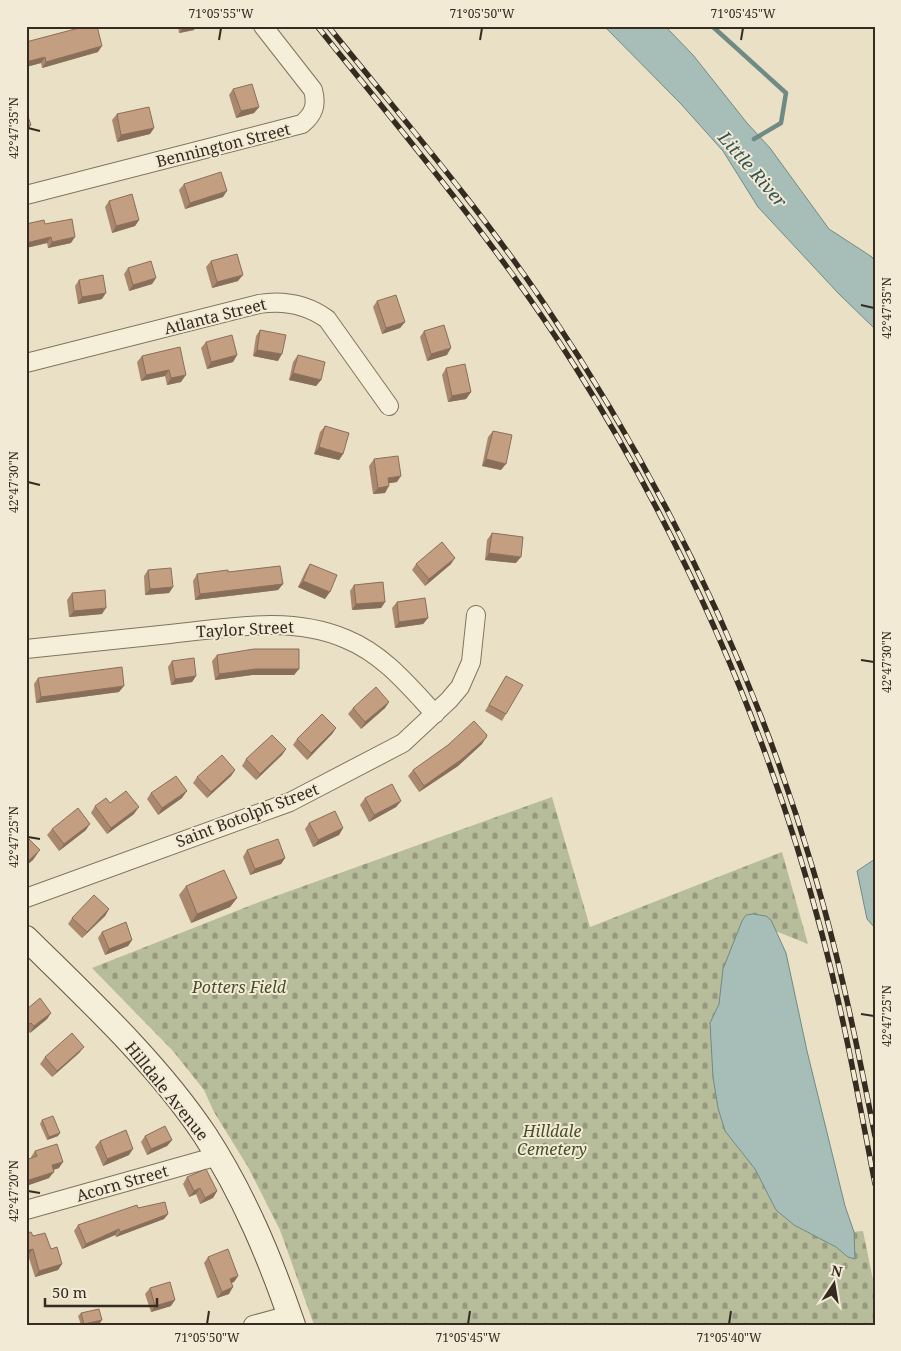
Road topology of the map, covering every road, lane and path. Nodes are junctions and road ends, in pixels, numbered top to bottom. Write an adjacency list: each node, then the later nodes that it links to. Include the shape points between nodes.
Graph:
1 (263, 26): 2 (street, Bennington Street, via 313,90 314,109 302,124)
2 (26, 195)
3 (26, 363): 4 (street, Atlanta Street, via 259,304 287,302 316,311 327,319)
4 (389, 406)
5 (476, 615): 7 (street, Saint Botolph Street, via 471,662 466,675 450,700)
6 (26, 648): 7 (street, Taylor Street, via 244,626 303,626 347,639 367,651 392,668)
7 (435, 714): 8 (street, Saint Botolph Street, via 403,743 290,802)
8 (26, 898)
9 (26, 938): 10 (main road, Hilldale Avenue, via 168,1086)
10 (218, 1156): 11 (street, Acorn Street); 12 (main road, Hilldale Avenue, via 265,1248)
11 (26, 1210)
12 (291, 1320): 13 (street)
13 (253, 1325)

